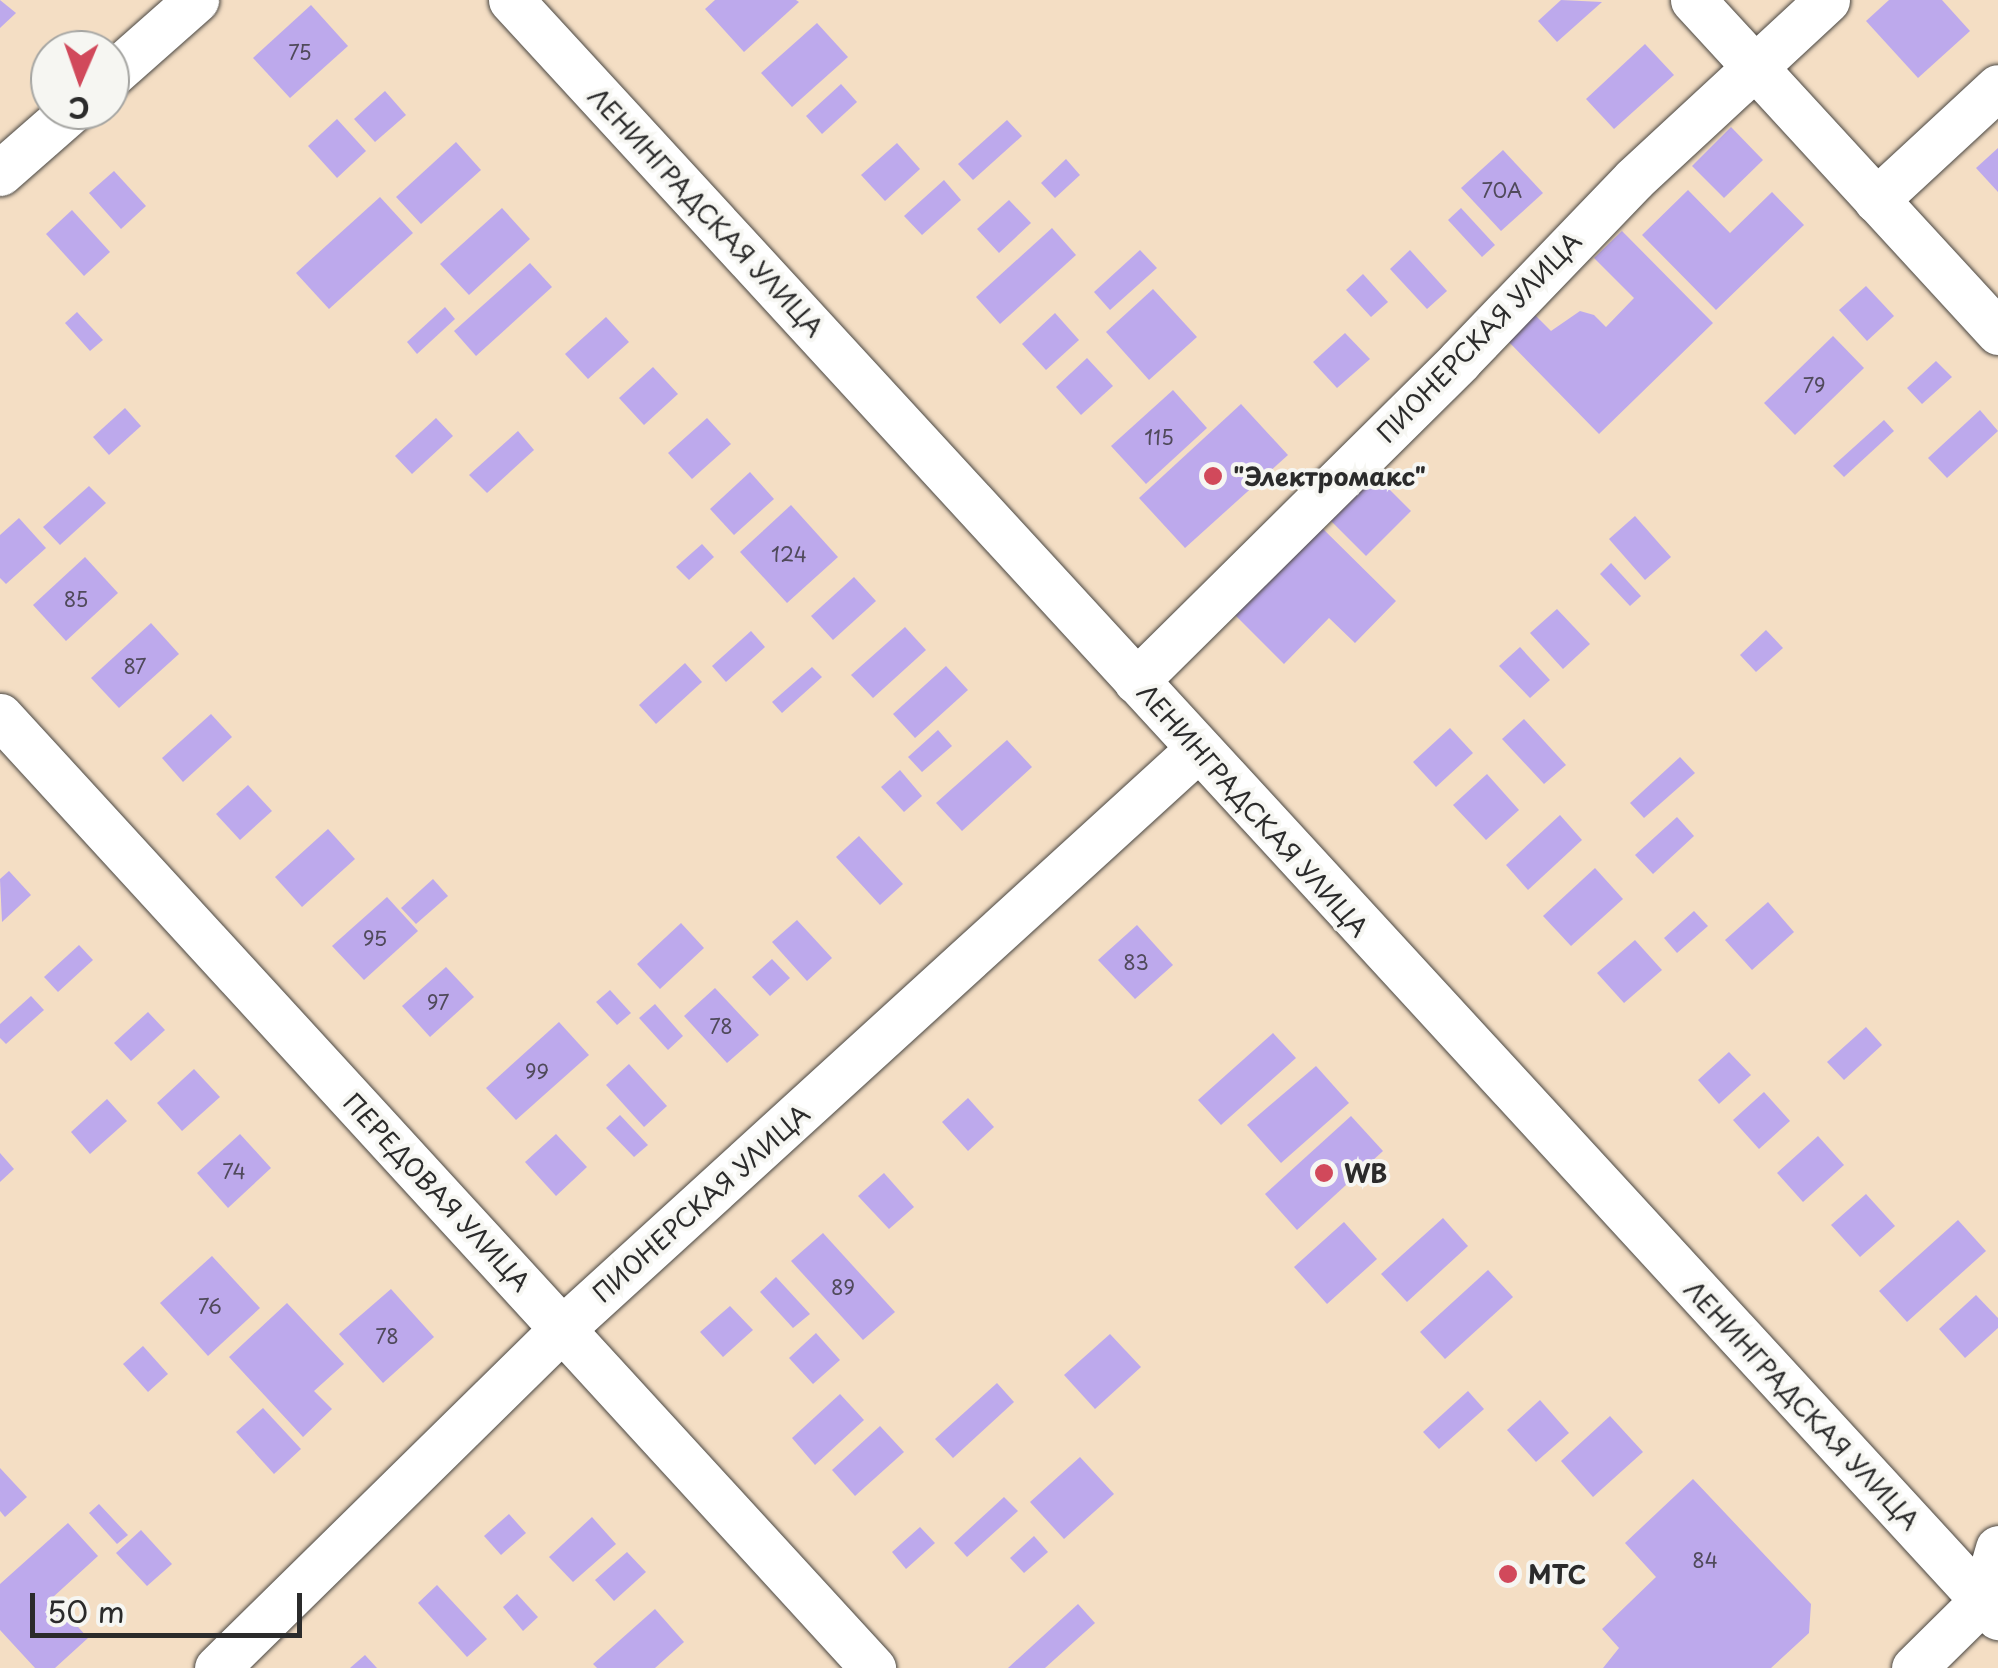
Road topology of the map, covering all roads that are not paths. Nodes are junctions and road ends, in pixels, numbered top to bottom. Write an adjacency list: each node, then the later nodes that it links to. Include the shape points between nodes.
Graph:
1 (196, 0): 5 (street)
2 (512, 0): 12 (street, ЛЕНИНГРАДСКАЯ УЛИЦА)
3 (1694, 0): 6 (street)
4 (1827, 0): 6 (street, ПИОНЕРСКАЯ УЛИЦА)
5 (130, 58)
6 (1756, 70): 10 (street); 12 (street, ПИОНЕРСКАЯ УЛИЦА, via 1634,179)
7 (1998, 87): 10 (street)
8 (49, 130): 9 (street)
9 (0, 173)
10 (1876, 200): 11 (street)
11 (1998, 332)
12 (1136, 681): 14 (street, ЛЕНИНГРАДСКАЯ УЛИЦА)
13 (0, 716): 15 (street, ПЕРЕДОВАЯ УЛИЦА)
14 (1197, 750): 15 (street, ПИОНЕРСКАЯ УЛИЦА); 17 (street, ЛЕНИНГРАДСКАЯ УЛИЦА)
15 (562, 1329): 18 (street, ПИОНЕРСКАЯ УЛИЦА); 19 (street, ПЕРЕДОВАЯ УЛИЦА)
16 (1998, 1548): 17 (street)
17 (1990, 1608): 20 (street)
18 (217, 1668)
19 (873, 1668)
20 (1914, 1668)

